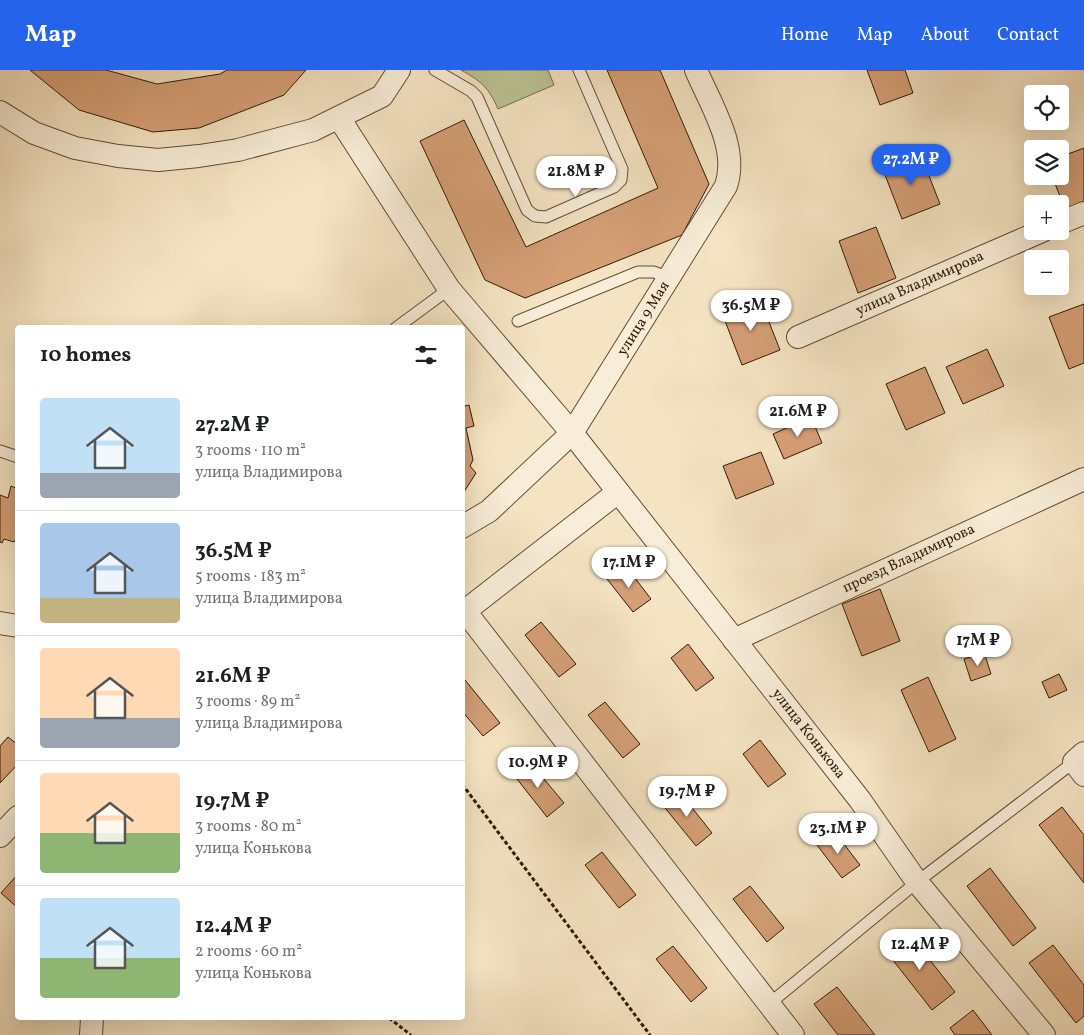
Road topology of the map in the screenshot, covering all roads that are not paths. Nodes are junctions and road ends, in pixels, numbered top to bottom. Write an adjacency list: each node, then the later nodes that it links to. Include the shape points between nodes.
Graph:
1 (400, 70): 6 (street, via 382,96)
2 (435, 70): 3 (lane, via 477,97 527,210 535,216 546,217 614,187 622,180 622,169)
3 (579, 70)
4 (696, 70): 10 (street, улица 9 Мая, via 726,141 730,172 726,186)
5 (0, 112): 6 (street, via 34,133 75,148 158,160 238,150 313,130)
6 (339, 118): 11 (street, улица Конькова)
7 (1084, 213): 8 (street)
8 (1069, 220)
9 (1024, 239): 14 (street, улица Владимирова)
10 (669, 278): 12 (lane, via 654,272 638,272); 15 (street, улица 9 Мая)
11 (450, 289): 13 (lane); 15 (street, улица Конькова)
12 (518, 321)
13 (400, 325)
14 (798, 337)
15 (572, 433): 19 (street, улица Конькова); 20 (street, улица 9 Мая, via 490,511)
16 (0, 450): 17 (lane)
17 (15, 456)
18 (1084, 479): 23 (street, проезд Владимирова)
19 (618, 492): 23 (street, улица Конькова); 28 (street, via 466,611)
20 (465, 525)
21 (0, 623): 22 (street)
22 (15, 626)
23 (734, 640): 27 (street, улица Конькова, via 860,800)
24 (1081, 763): 27 (lane)
25 (15, 820): 26 (street)
26 (0, 836)
27 (917, 882): 28 (lane); 32 (street, улица Конькова)
28 (769, 1004): 31 (street)
29 (92, 1020): 30 (street)
30 (91, 1035)
31 (793, 1035)
32 (1044, 1035)

